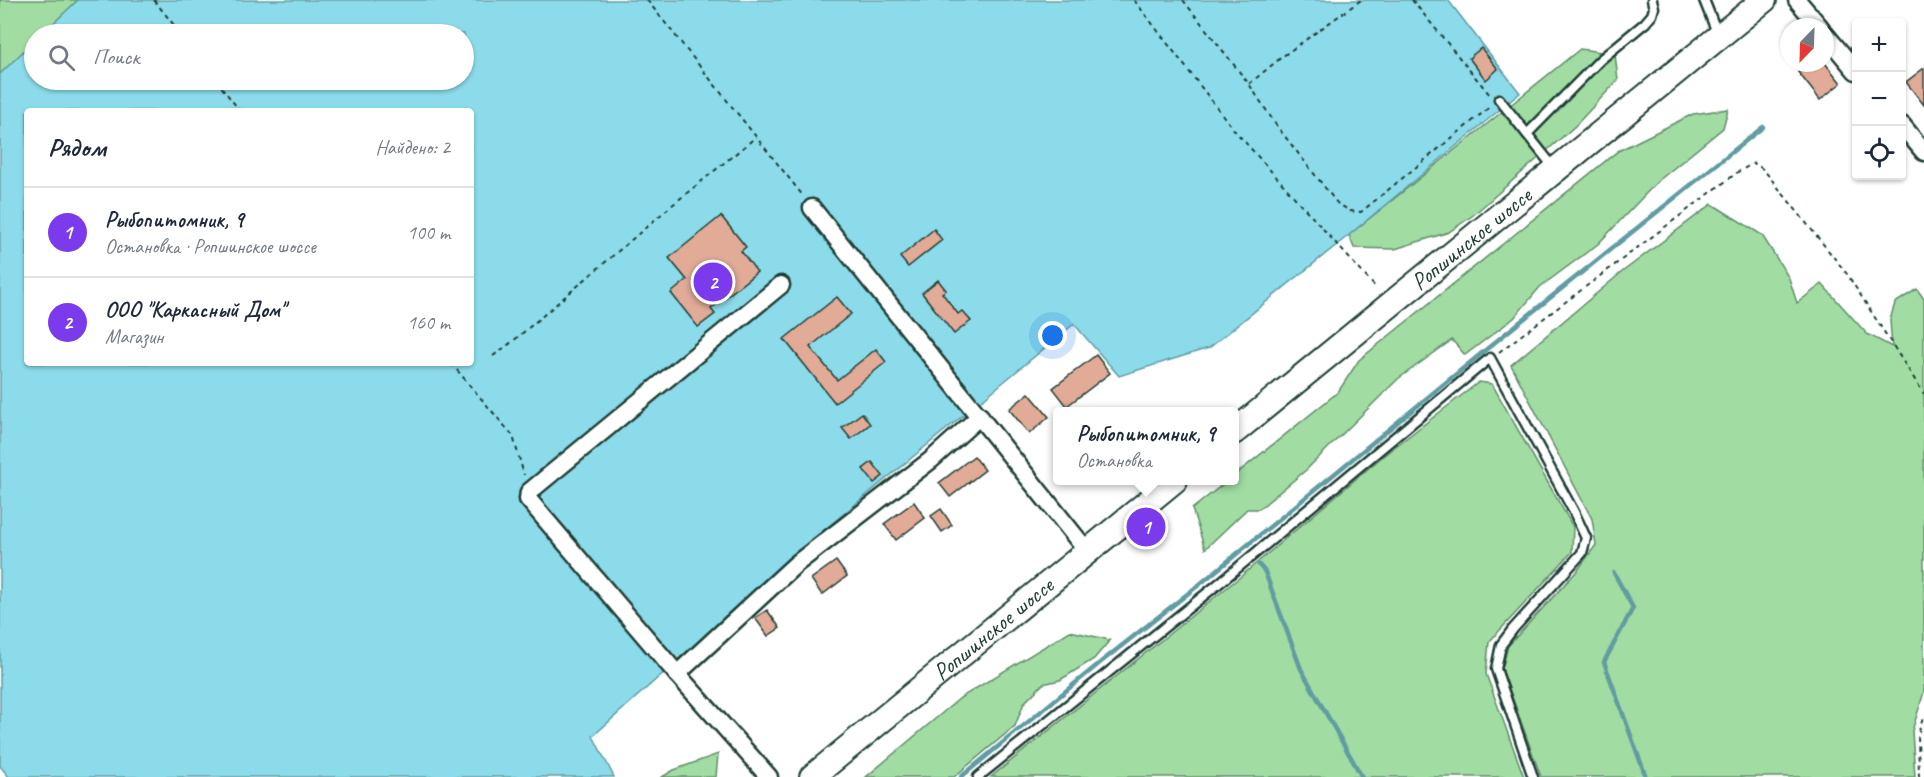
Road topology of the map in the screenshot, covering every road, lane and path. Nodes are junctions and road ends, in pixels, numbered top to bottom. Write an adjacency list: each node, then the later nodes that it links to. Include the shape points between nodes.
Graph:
1 (154, 0): 12 (path)
2 (647, 0): 22 (path)
3 (1134, 0): 27 (path, via 1235,131)
4 (1183, 0): 16 (path)
5 (1361, 0): 16 (path)
6 (1412, 0): 18 (path, via 1488,93)
7 (1652, 0): 21 (lane, via 1652,15 1645,23 1600,60)
8 (1704, 0): 13 (lane)
9 (1764, 0): 13 (main road, Ропшинское шоссе)
10 (1797, 0): 11 (street)
11 (1812, 18)
12 (173, 24)
13 (1714, 42): 24 (main road, Ропшинское шоссе)
14 (1834, 44): 15 (street)
15 (1852, 65)
16 (1249, 84): 18 (path, via 1337,203 1361,212)
17 (224, 90): 19 (path)
18 (1499, 99): 21 (lane)
19 (238, 108)
20 (1903, 126): 23 (street)
21 (1527, 134): 24 (lane)
22 (756, 137): 25 (path); 28 (path)
23 (1924, 152)
24 (1556, 170): 27 (main road, Ропшинское шоссе)
25 (812, 208): 32 (street)
26 (781, 285): 35 (street)
27 (1392, 304): 33 (main road, Ропшинское шоссе)
28 (492, 356)
29 (1490, 358): 31 (path, via 1754,163 1764,170 1847,274); 41 (lane); 42 (lane, via 1586,538 1582,554 1501,645 1496,669)
30 (454, 366): 35 (path, via 513,436)
31 (1924, 394)
32 (980, 417): 36 (street); 37 (street, via 931,460 796,564)
33 (1239, 428)
34 (1169, 485): 36 (main road, Ропшинское шоссе)
35 (529, 492): 37 (street, via 528,499)
36 (1087, 551): 40 (main road, Ропшинское шоссе)
37 (677, 674): 39 (street)
38 (1924, 715): 43 (path, via 1918,734)
39 (769, 777)
40 (813, 777)
41 (978, 777)
42 (1533, 777)
43 (1919, 777)

